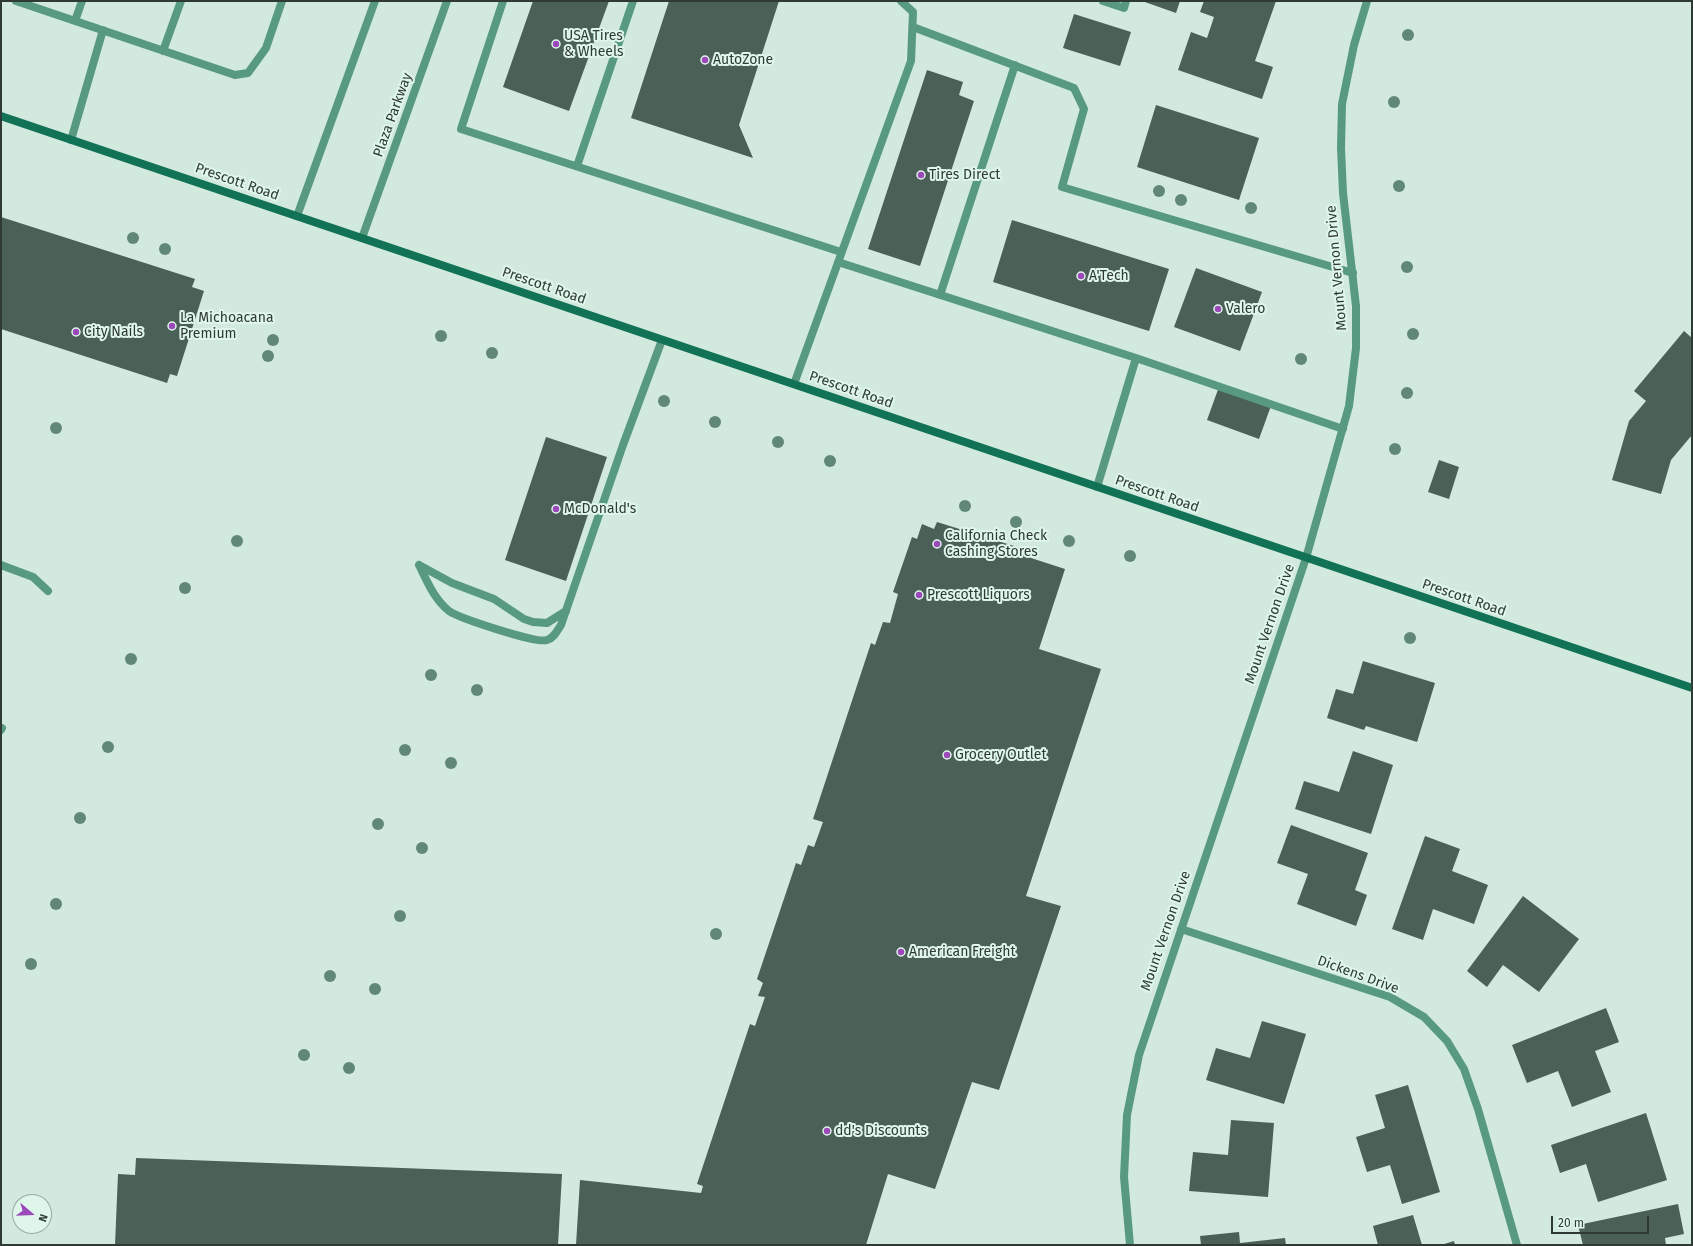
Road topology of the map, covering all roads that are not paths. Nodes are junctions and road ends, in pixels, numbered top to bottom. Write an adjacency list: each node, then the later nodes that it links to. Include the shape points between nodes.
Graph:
1 (16, 1): 13 (street)
2 (82, 1): 13 (street)
3 (181, 1): 16 (street)
4 (282, 1): 16 (street, via 266,48 248,73 235,75)
5 (375, 1): 21 (street)
6 (447, 1): 22 (street, Plaza Parkway)
7 (503, 1): 20 (street, via 461,129)
8 (633, 1): 20 (street)
9 (901, 1): 14 (street, via 913,12)
10 (1103, 1): 11 (street, via 1124,8)
11 (1126, 1)
12 (1368, 1): 25 (street, Mount Vernon Drive, via 1354,45 1342,104 1343,193)
13 (75, 21): 15 (street)
14 (913, 27): 17 (street); 23 (street, via 911,61)
15 (103, 30): 16 (street); 19 (street)
16 (163, 51)
17 (1015, 65): 25 (street, via 1074,88 1084,109 1062,187); 26 (street)
18 (1, 116): 19 (main road, Prescott Road)
19 (71, 140): 21 (main road, Prescott Road)
20 (577, 166): 23 (street)
21 (297, 216): 22 (main road, Prescott Road)
22 (362, 238): 27 (main road, Prescott Road)
23 (841, 252): 24 (street)
24 (838, 262): 26 (street); 29 (street)
25 (1353, 273): 30 (street, Mount Vernon Drive, via 1356,348 1349,406)
26 (940, 295): 28 (street)
27 (662, 340): 29 (main road, Prescott Road); 35 (street)
28 (1136, 358): 30 (street); 31 (street)
29 (794, 384): 31 (main road, Prescott Road)
30 (1342, 429): 32 (street, Mount Vernon Drive)
31 (1097, 487): 32 (main road, Prescott Road)
32 (1306, 558): 36 (main road, Prescott Road); 37 (street, Mount Vernon Drive)
33 (1, 565): 34 (street, via 33,577)
34 (48, 591)
35 (566, 611): 35 (street, via 554,636 547,640 538,642 515,635 450,612 435,596 419,565 452,583 494,599 533,622 547,623)
36 (1692, 688)
37 (1181, 929): 38 (street, Mount Vernon Drive, via 1139,1055 1127,1115 1124,1177); 39 (street, Dickens Drive, via 1390,997 1424,1017 1447,1041 1464,1069)
38 (1130, 1245)
39 (1517, 1245)

